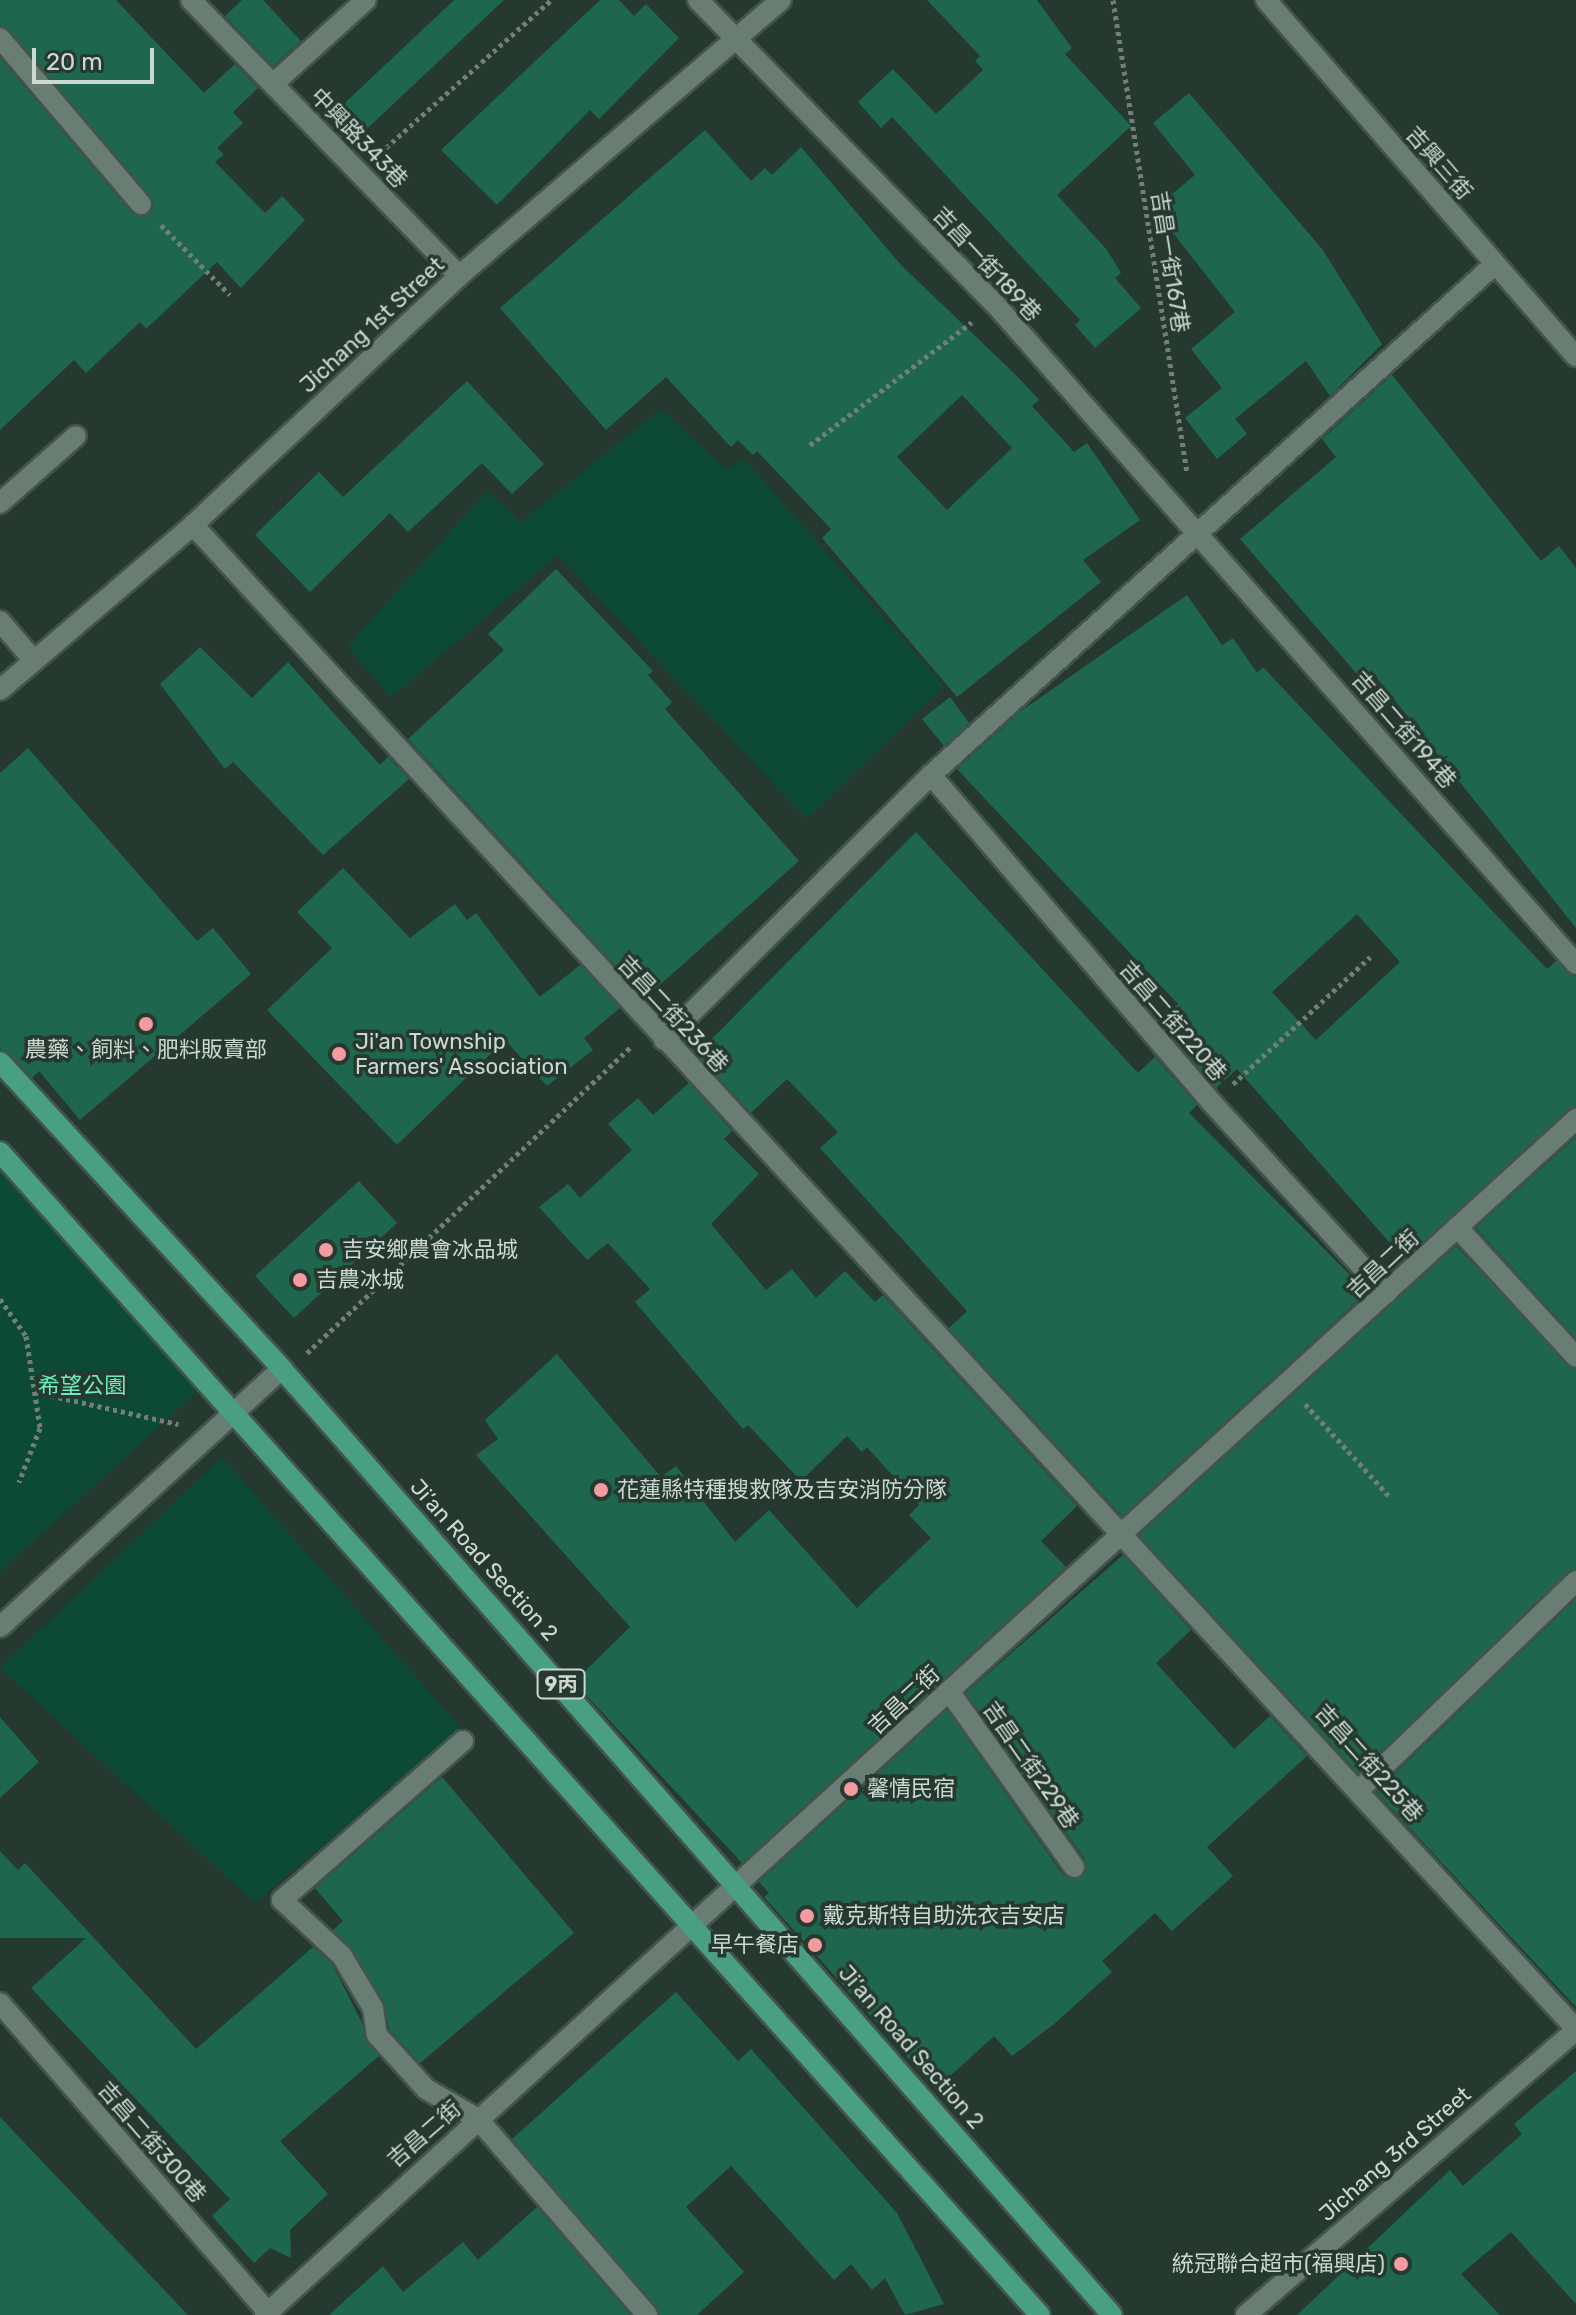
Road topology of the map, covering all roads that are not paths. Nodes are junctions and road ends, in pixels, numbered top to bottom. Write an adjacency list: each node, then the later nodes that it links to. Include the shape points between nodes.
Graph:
1 (191, 0): 8 (street, 中興路343巷)
2 (366, 0): 8 (street)
3 (698, 0): 7 (street, 吉昌一街189巷)
4 (781, 0): 7 (street, Jichang 1st Street)
5 (1266, 0): 10 (street, 吉興三街)
6 (0, 38): 9 (street)
7 (737, 39): 11 (street, Jichang 1st Street); 16 (street, 吉昌一街189巷, via 995,304)
8 (273, 84): 11 (street, 中興路343巷)
9 (141, 204)
10 (1495, 264): 12 (street, 吉興三街); 16 (street)
11 (459, 276): 15 (street, Jichang 1st Street)
12 (1576, 356)
13 (76, 436): 14 (street)
14 (0, 503)
15 (193, 525): 18 (street, Jichang 1st Street); 22 (street, 吉昌二街236巷)
16 (1195, 529): 20 (street); 21 (street, 吉昌二街194巷)
17 (0, 621): 18 (street)
18 (34, 661): 19 (street, Jichang 1st Street)
19 (0, 690)
20 (931, 775): 22 (street); 27 (street, 吉昌二街220巷, via 1212,1103)
21 (1576, 964)
22 (664, 1040): 31 (street, 吉昌二街236巷)
23 (0, 1062): 29 (main road, Ji’an Road Section 2 / 9丙)
24 (1576, 1119): 26 (street, 吉昌二街)
25 (0, 1152): 30 (main road)
26 (1457, 1227): 27 (street, 吉昌二街); 28 (street)
27 (1386, 1293): 31 (street, 吉昌二街)
28 (1576, 1357)
29 (284, 1371): 30 (street); 38 (main road, Ji’an Road Section 2 / 9丙)
30 (234, 1409): 33 (street); 39 (main road)
31 (1125, 1531): 34 (street, 吉昌二街); 36 (street, 吉昌二街225巷)
32 (1576, 1581): 36 (street)
33 (0, 1627)
34 (949, 1691): 37 (street, 吉昌二街229巷); 38 (street, 吉昌二街)
35 (463, 1741): 42 (street, via 282,1900 342,1956 373,2008 377,2035 426,2089)
36 (1360, 1789): 41 (street, 吉昌二街225巷)
37 (1074, 1867)
38 (740, 1886): 39 (street, 吉昌二街); 46 (main road, Ji’an Road Section 2 / 9丙)
39 (689, 1929): 42 (street, 吉昌二街); 45 (main road)
40 (0, 2003): 43 (street, 吉昌二街300巷)
41 (1576, 2029): 47 (street, Jichang 3rd Street)
42 (478, 2119): 43 (street, 吉昌二街); 44 (street)
43 (268, 2314)
44 (647, 2315)
45 (1040, 2315)
46 (1112, 2315)
47 (1246, 2315)

